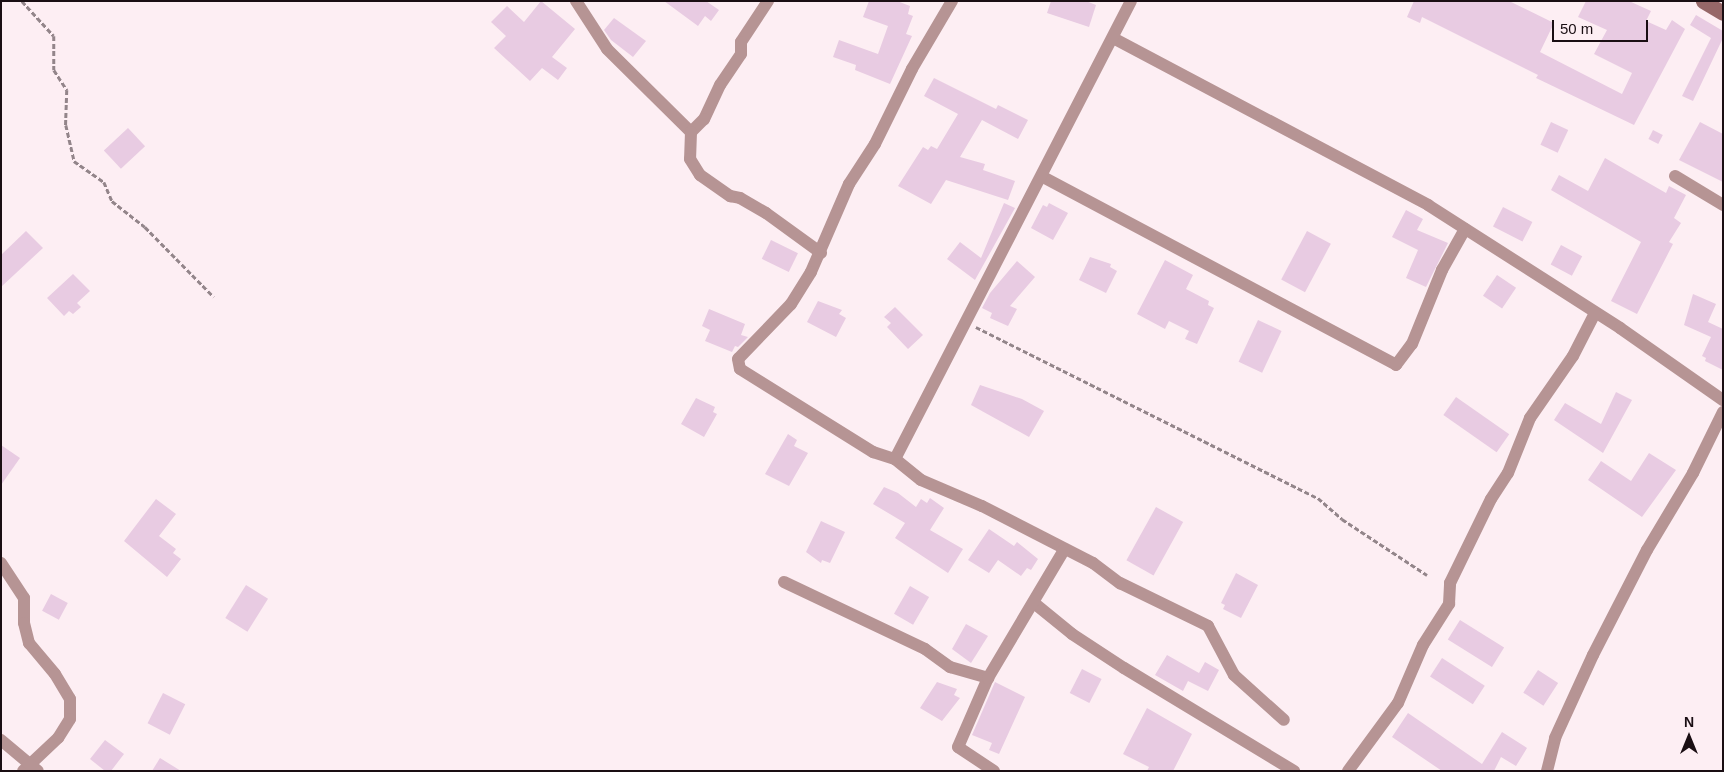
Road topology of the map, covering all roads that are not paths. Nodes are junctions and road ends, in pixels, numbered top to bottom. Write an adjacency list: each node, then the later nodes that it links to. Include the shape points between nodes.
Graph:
1 (576, 1): 8 (street, via 607,49)
2 (768, 1): 8 (street, via 741,42 741,54 720,85 704,119)
3 (952, 1): 13 (street, via 912,69 875,144 849,184)
4 (1131, 1): 7 (street)
5 (1703, 1): 6 (street)
6 (1723, 13)
7 (1113, 38): 10 (street); 12 (street, via 1428,205)
8 (691, 132): 13 (street, via 690,159 700,175 730,196 766,213)
9 (1675, 176): 11 (street)
10 (1043, 177): 12 (street, via 1396,365 1412,344 1442,270); 17 (street)
11 (1723, 205)
12 (1464, 229): 14 (street)
13 (821, 253): 17 (street, via 791,304 738,359 740,369 873,452)
14 (1595, 312): 15 (street); 28 (street, via 1573,356 1530,418 1508,473 1491,499 1450,583 1449,604 1423,645 1398,703)
15 (1723, 400)
16 (1723, 412): 29 (street, via 1593,655 1555,738)
17 (895, 459): 18 (street, via 921,480 982,506)
18 (1064, 550): 21 (street); 23 (street, via 1093,563 1128,588 1208,626 1234,675)
19 (1, 563): 25 (street, via 24,598 24,623 29,643 56,674 70,700 70,719)
20 (784, 582): 22 (street, via 925,649 950,667)
21 (1034, 603): 22 (street); 27 (street, via 1072,634 1124,668)
22 (988, 678): 26 (street, via 958,747)
23 (1284, 720)
24 (1, 740): 25 (street)
25 (30, 769)
26 (994, 771)
27 (1294, 771)
28 (1348, 771)
29 (1547, 771)

